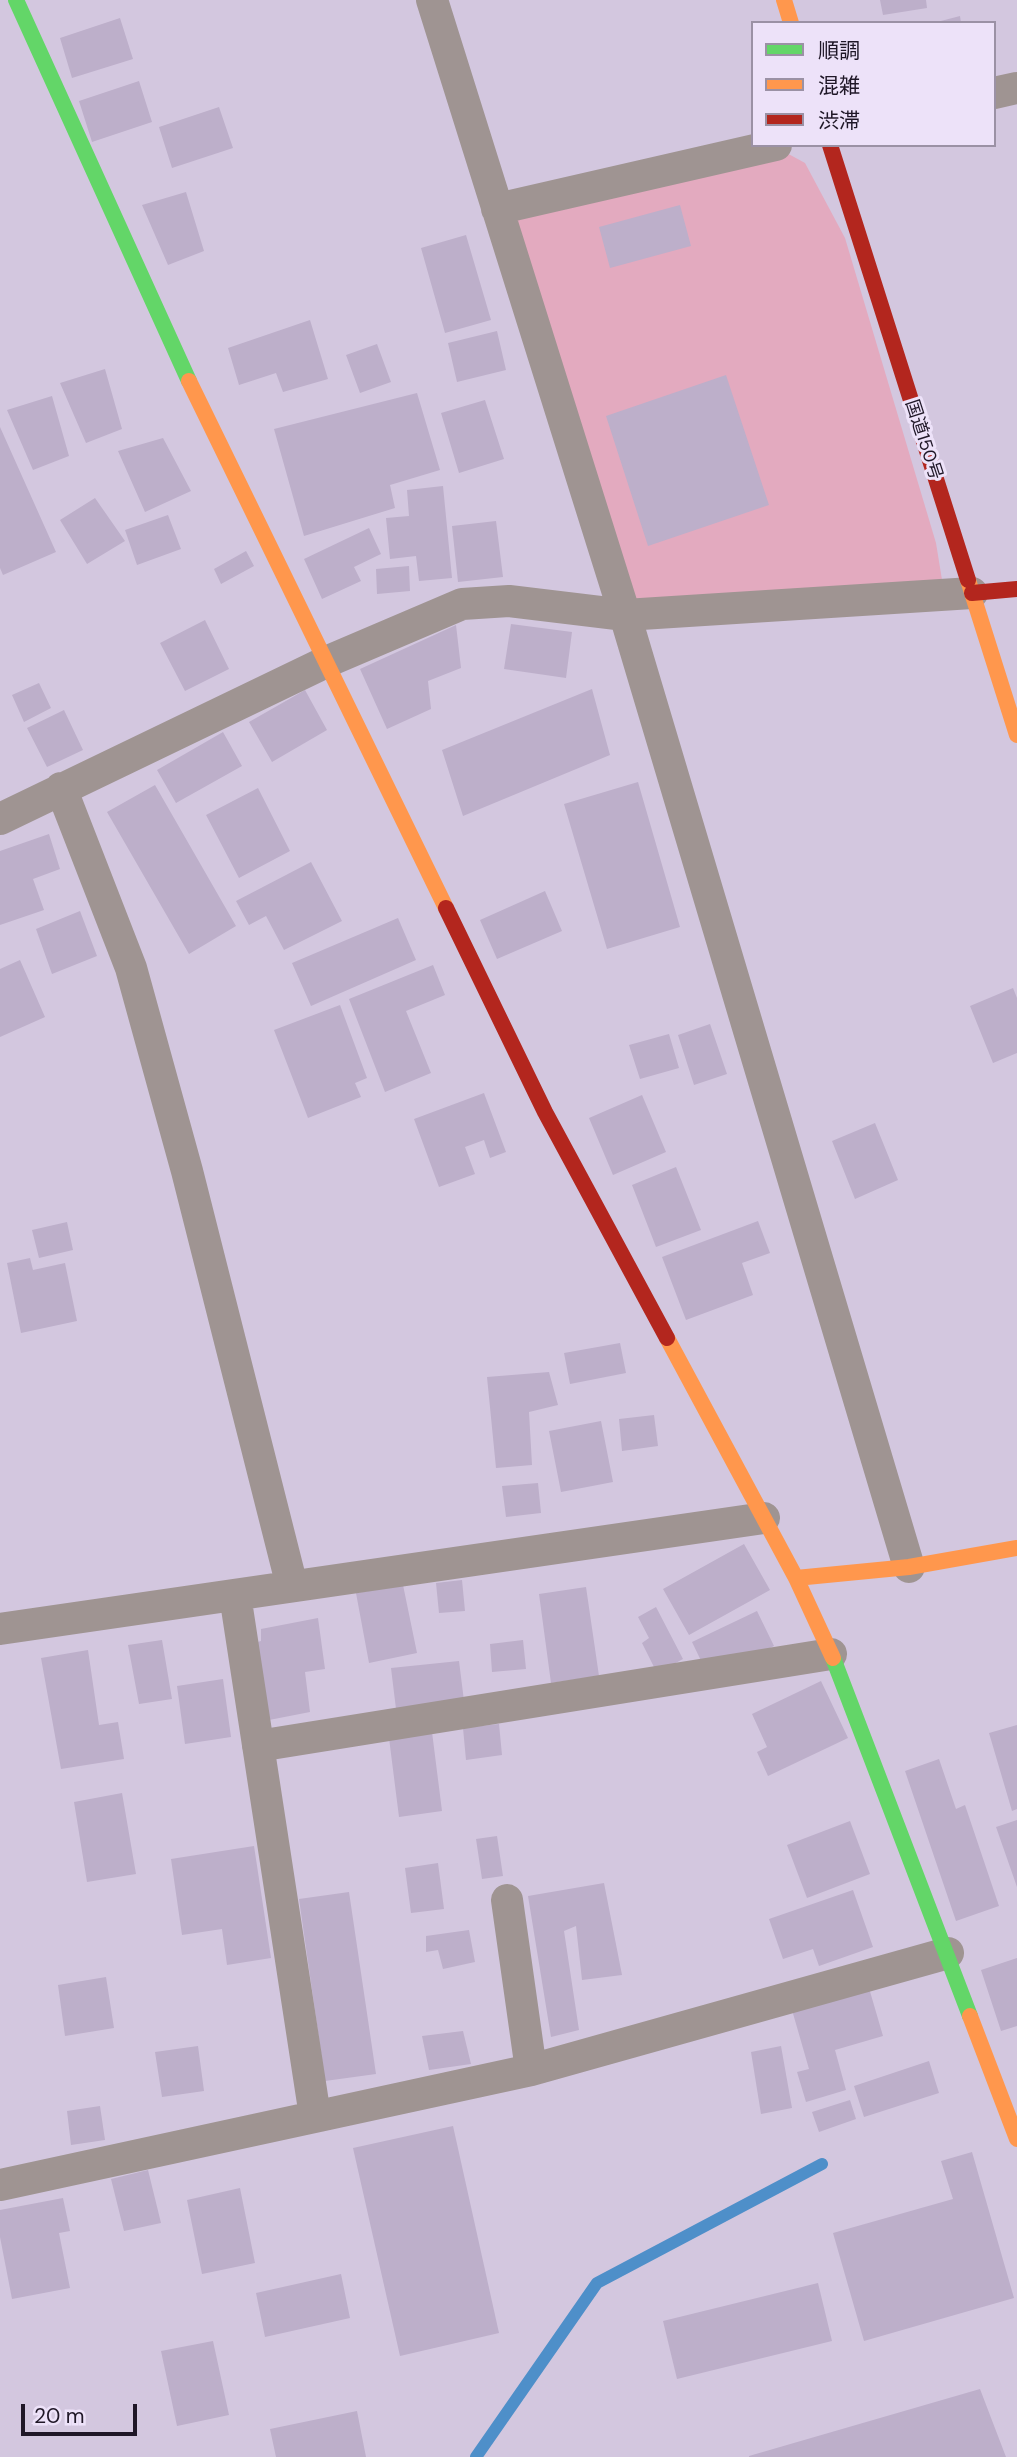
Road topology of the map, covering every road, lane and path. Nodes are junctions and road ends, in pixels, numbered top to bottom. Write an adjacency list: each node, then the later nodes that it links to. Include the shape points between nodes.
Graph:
1 (16, 0): 13 (main road, via 153,308)
2 (432, 0): 9 (street)
3 (784, 0): 4 (main road)
4 (790, 21)
5 (1017, 88): 6 (street)
6 (996, 93)
7 (767, 147): 9 (street)
8 (831, 147): 11 (main road, 国道150号)
9 (497, 209): 12 (street)
10 (1017, 589): 11 (main road)
11 (972, 593): 12 (street); 14 (main road, 国道150号)
12 (625, 615): 13 (street, via 509,601 462,604); 19 (street)
13 (326, 662): 15 (street); 17 (main road, via 545,1112)
14 (1017, 735)
15 (61, 788): 16 (street); 21 (street, via 131,968)
16 (0, 819)
17 (764, 1518): 20 (main road); 21 (street)
18 (1017, 1548): 19 (main road)
19 (909, 1567): 20 (main road)
20 (796, 1578): 24 (main road)
21 (292, 1586): 22 (street)
22 (235, 1595): 23 (street); 25 (street)
23 (0, 1629)
24 (831, 1654): 25 (street); 27 (main road)
25 (258, 1746): 29 (street)
26 (507, 1900): 28 (street)
27 (948, 1953): 28 (street); 30 (main road)
28 (531, 2070): 29 (street)
29 (315, 2116): 31 (street)
30 (1017, 2139)
31 (0, 2185)

